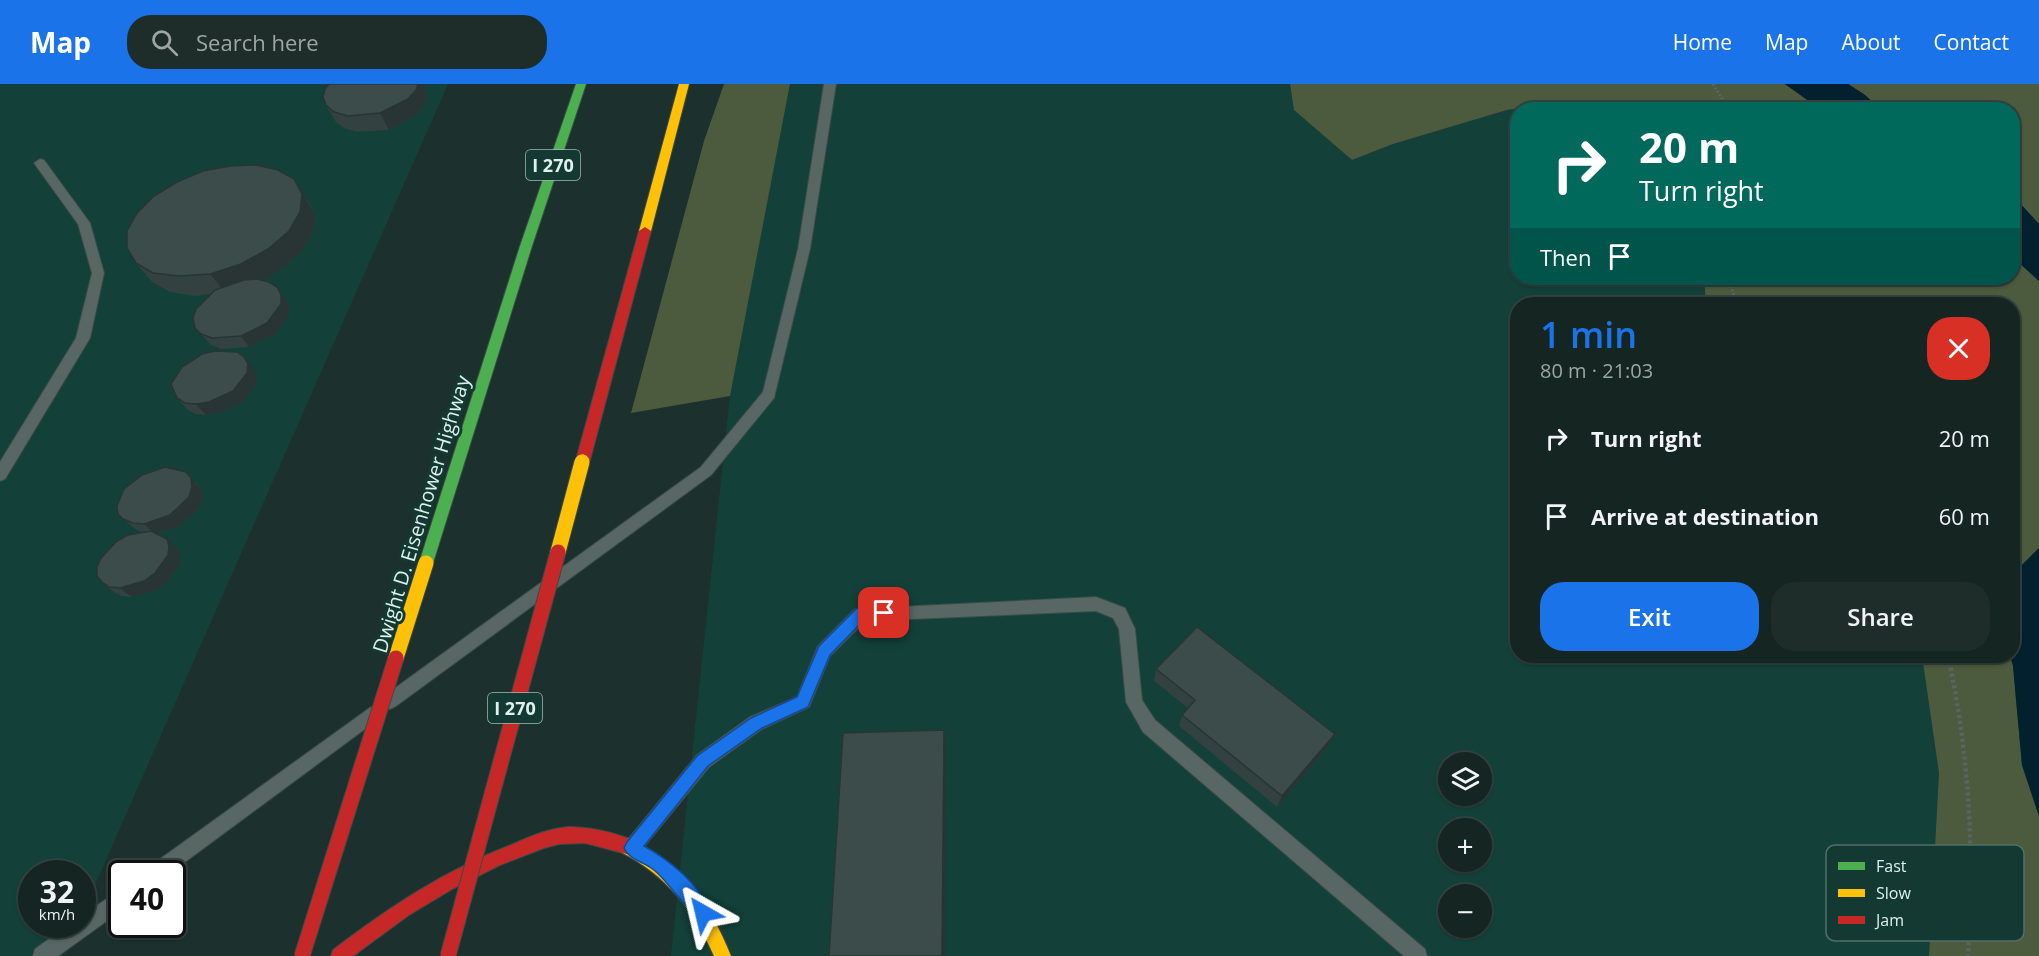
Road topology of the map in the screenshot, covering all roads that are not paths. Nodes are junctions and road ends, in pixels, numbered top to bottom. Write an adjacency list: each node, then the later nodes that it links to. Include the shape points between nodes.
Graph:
1 (581, 84): 10 (main road, Dwight D. Eisenhower Highway / I 270, bridge, via 526,246)
2 (684, 84): 12 (main road, I 270, bridge)
3 (830, 84): 7 (lane, via 804,249 769,394 706,471)
4 (40, 163): 5 (lane, via 84,223 98,273 83,338)
5 (0, 475)
6 (632, 848): 11 (main road, via 600,837 560,836 510,852 428,892); 13 (main road, via 660,864 695,901); 14 (lane, via 703,761 756,723 802,702 824,651 861,614 1096,604 1119,613 1127,629 1134,702 1149,726)
7 (173, 860)
8 (108, 908): 9 (lane)
9 (42, 956)
10 (302, 956)
11 (339, 956)
12 (448, 956)
13 (723, 956)
14 (1418, 956)

